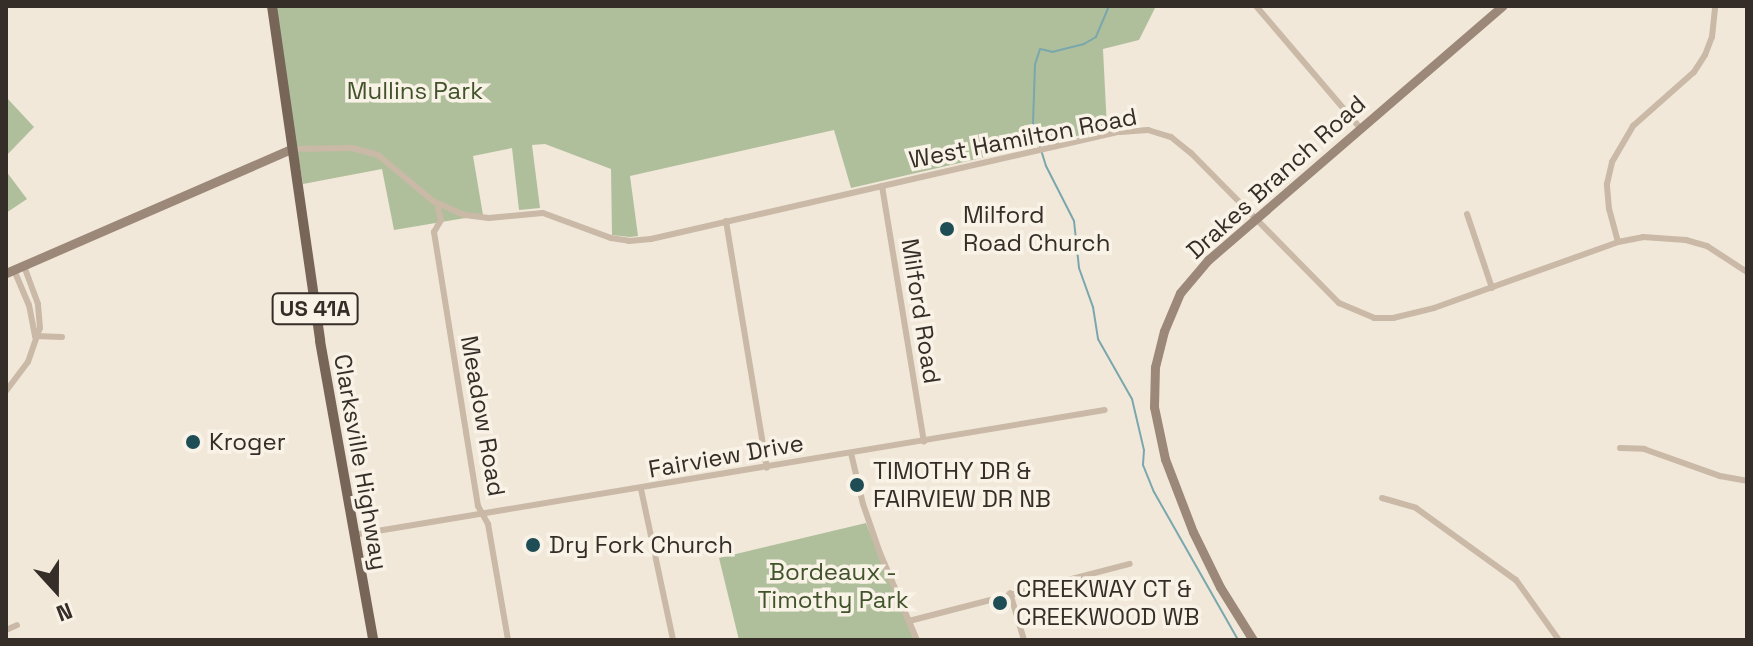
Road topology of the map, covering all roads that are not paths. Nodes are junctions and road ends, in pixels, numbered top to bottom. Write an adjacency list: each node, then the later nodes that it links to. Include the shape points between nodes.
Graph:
1 (272, 6): 8 (main road, Clarksville Highway / US 41A)
2 (1256, 6): 6 (street)
3 (1271, 6): 6 (street)
4 (1502, 6): 7 (street, Drakes Branch Road)
5 (1715, 6): 14 (street, via 1712,37 1694,72 1633,126 1612,162 1607,184)
6 (1263, 13): 7 (street)
7 (1361, 129): 12 (street, Drakes Branch Road)
8 (291, 149): 10 (street, West Hamilton Road, via 352,148 378,155); 16 (street); 32 (main road, Clarksville Highway / US 41A)
9 (882, 186): 12 (street, West Hamilton Road, via 1128,131 1162,134 1191,153); 13 (street, West Hamilton Road); 24 (street, Milford Road)
10 (433, 201): 13 (street, West Hamilton Road, via 465,215 489,218 543,213 629,241); 31 (street, Meadow Road, via 442,216 434,232)
11 (1467, 214): 17 (street)
12 (1258, 218): 17 (street, West Hamilton Road, via 1321,287 1355,312 1393,318); 43 (street, Drakes Branch Road, via 1208,260 1180,293 1164,331 1154,380 1154,407 1176,495 1220,587)
13 (726, 221): 27 (street)
14 (1618, 242): 15 (street, West Hamilton Road, via 1643,237 1686,240); 17 (street, West Hamilton Road)
15 (1746, 269)
16 (15, 270): 18 (street); 19 (street)
17 (1492, 288)
18 (35, 294): 19 (street); 20 (street, via 40,328)
19 (27, 297): 20 (street)
20 (35, 336): 21 (street); 22 (street, via 28,362)
21 (62, 337)
22 (6, 391)
23 (1105, 410): 24 (street, Fairview Drive)
24 (924, 442): 26 (street, Fairview Drive)
25 (1620, 448): 28 (street, via 1644,449)
26 (851, 453): 27 (street, Fairview Drive); 35 (street, via 875,539)
27 (767, 468): 29 (street, Fairview Drive)
28 (1747, 481)
29 (641, 489): 31 (street, Fairview Drive); 40 (street)
30 (1382, 498): 44 (street, via 1416,508 1516,580)
31 (482, 513): 32 (street, Fairview Drive); 39 (street, Meadow Road)
32 (353, 535): 38 (main road, Clarksville Highway / US 41A)
33 (1130, 564): 34 (street)
34 (1010, 593): 35 (street); 42 (street)
35 (909, 621): 41 (street)
36 (17, 625): 37 (street)
37 (6, 630)
38 (373, 640)
39 (508, 640)
40 (673, 640)
41 (917, 640)
42 (1024, 640)
43 (1253, 640)
44 (1559, 640)

